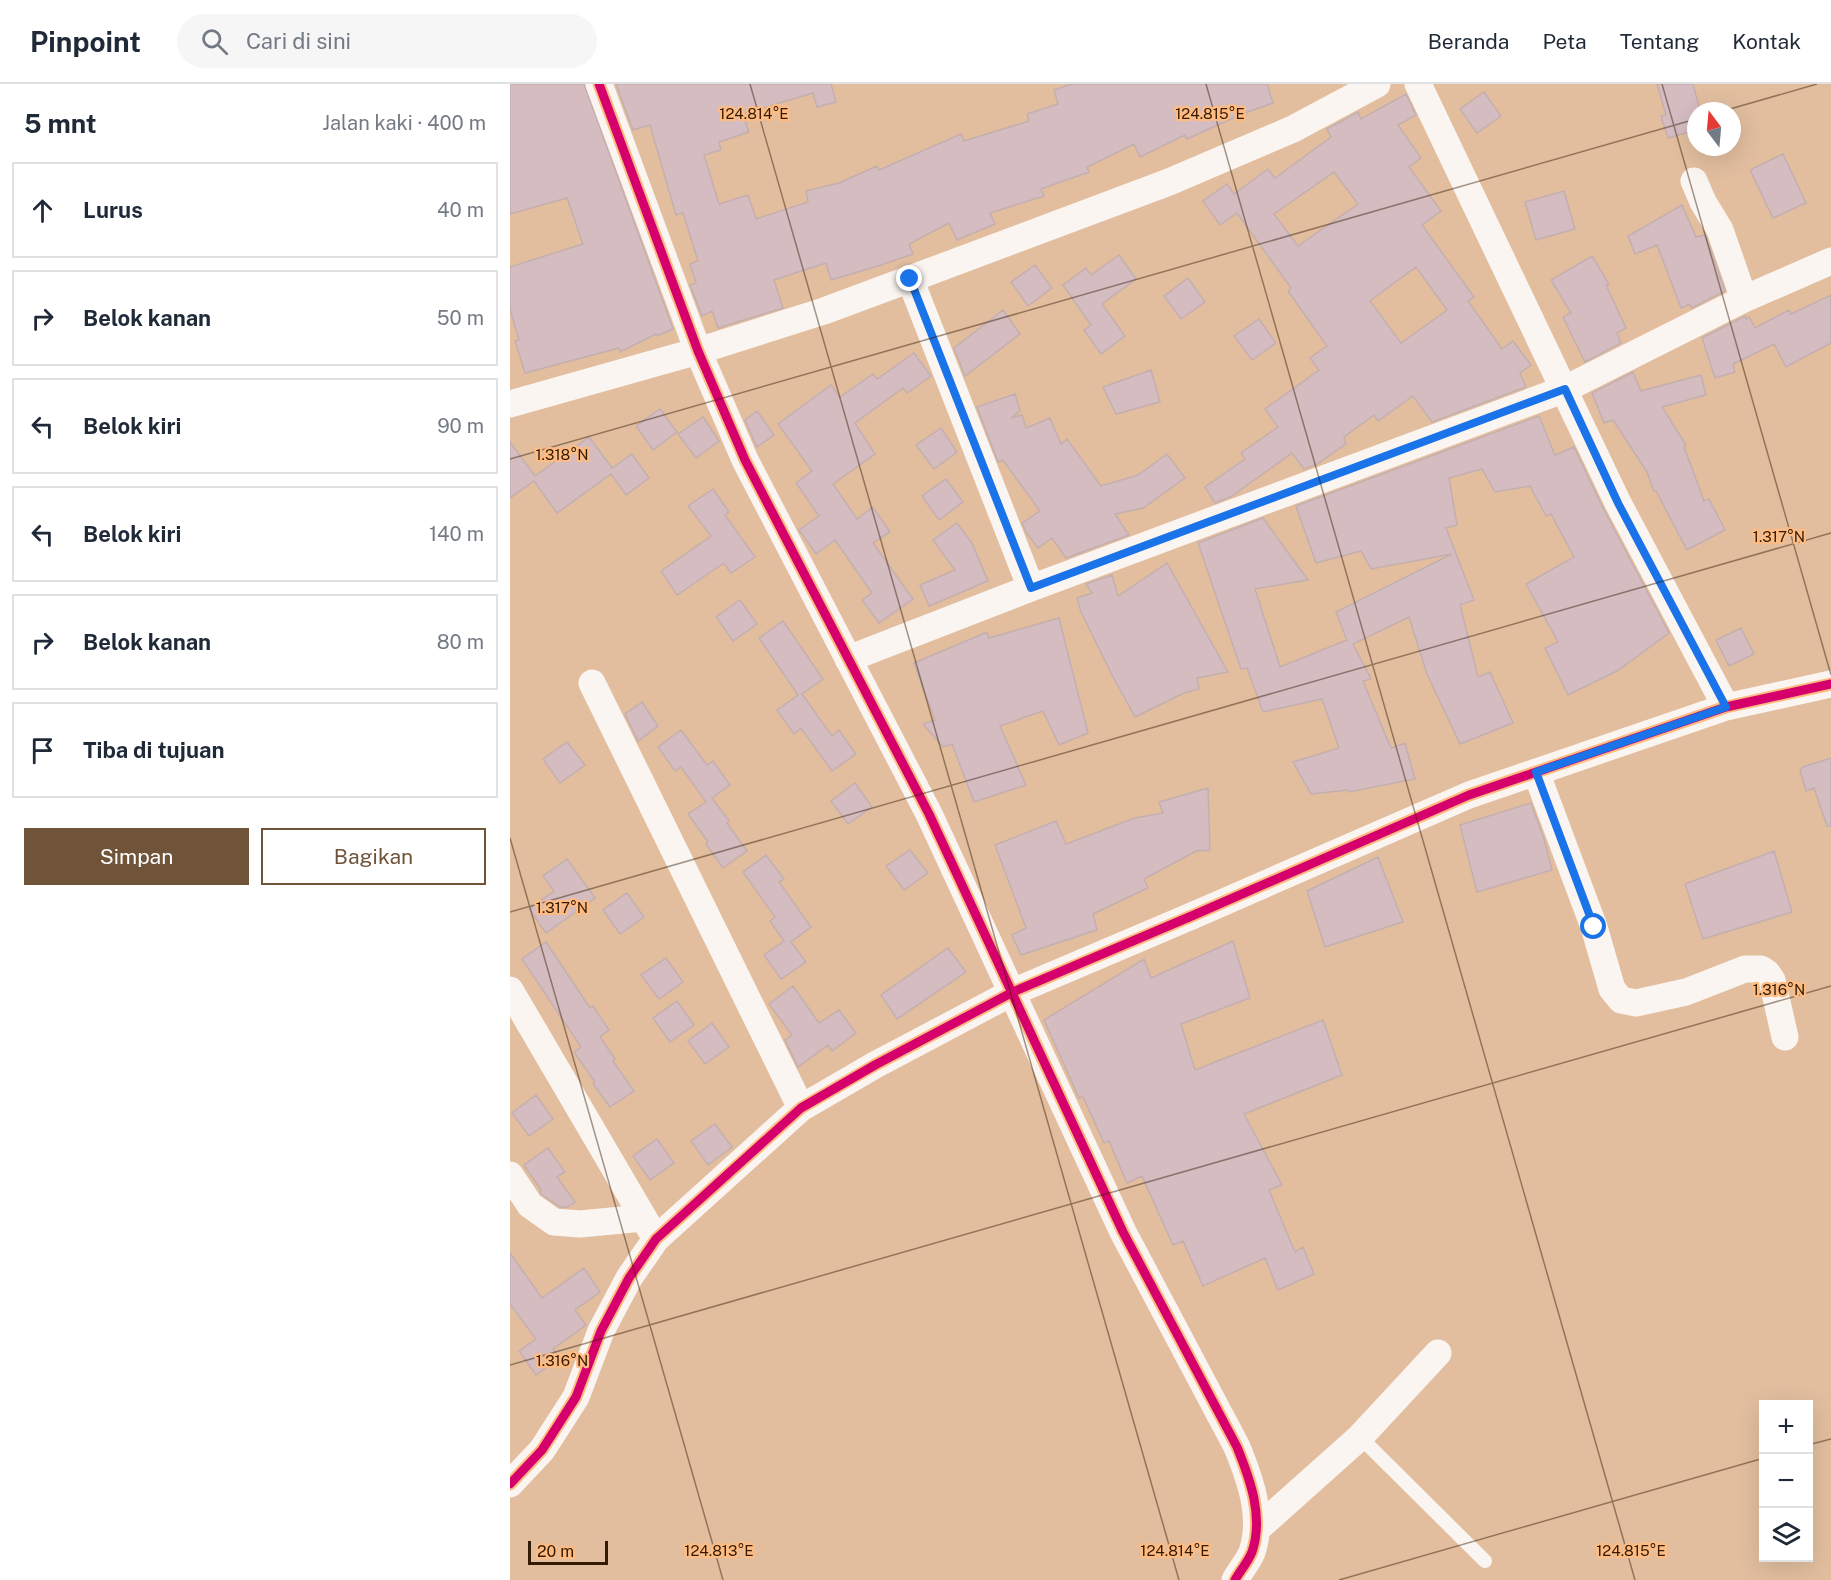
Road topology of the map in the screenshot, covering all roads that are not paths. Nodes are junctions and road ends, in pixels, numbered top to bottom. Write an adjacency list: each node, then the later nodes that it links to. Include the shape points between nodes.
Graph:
1 (599, 84): 8 (street)
2 (1377, 84): 6 (street, via 1293,129 1169,182)
3 (1418, 84): 9 (street)
4 (1694, 180): 7 (street, via 1720,230)
5 (1831, 261): 7 (street)
6 (910, 279): 8 (street); 11 (street)
7 (1744, 298): 9 (street)
8 (698, 351): 10 (street); 12 (street, via 745,460)
9 (1565, 389): 11 (street); 15 (street, via 1618,503)
10 (510, 404)
11 (1031, 588): 12 (street)
12 (848, 659): 18 (street, via 929,814)
13 (592, 683): 20 (street)
14 (1831, 684): 15 (street)
15 (1726, 707): 16 (street)
16 (1536, 772): 18 (street, via 1469,795); 19 (street, via 1594,927 1612,989 1622,1000 1636,1004 1686,992 1745,969 1761,969 1772,980)
17 (510, 990): 22 (street)
18 (1013, 992): 20 (street); 26 (street, via 1123,1232 1237,1447 1246,1470)
19 (1785, 1037)
20 (801, 1108): 22 (street)
21 (510, 1175): 22 (street, via 530,1205 554,1222)
22 (649, 1229): 25 (street, via 601,1331 576,1398 542,1450)
23 (1438, 1353): 24 (street)
24 (1360, 1437): 26 (street); 27 (lane)
25 (510, 1484)
26 (1257, 1528): 28 (street, via 1251,1555)
27 (1485, 1561)
28 (1235, 1580)

